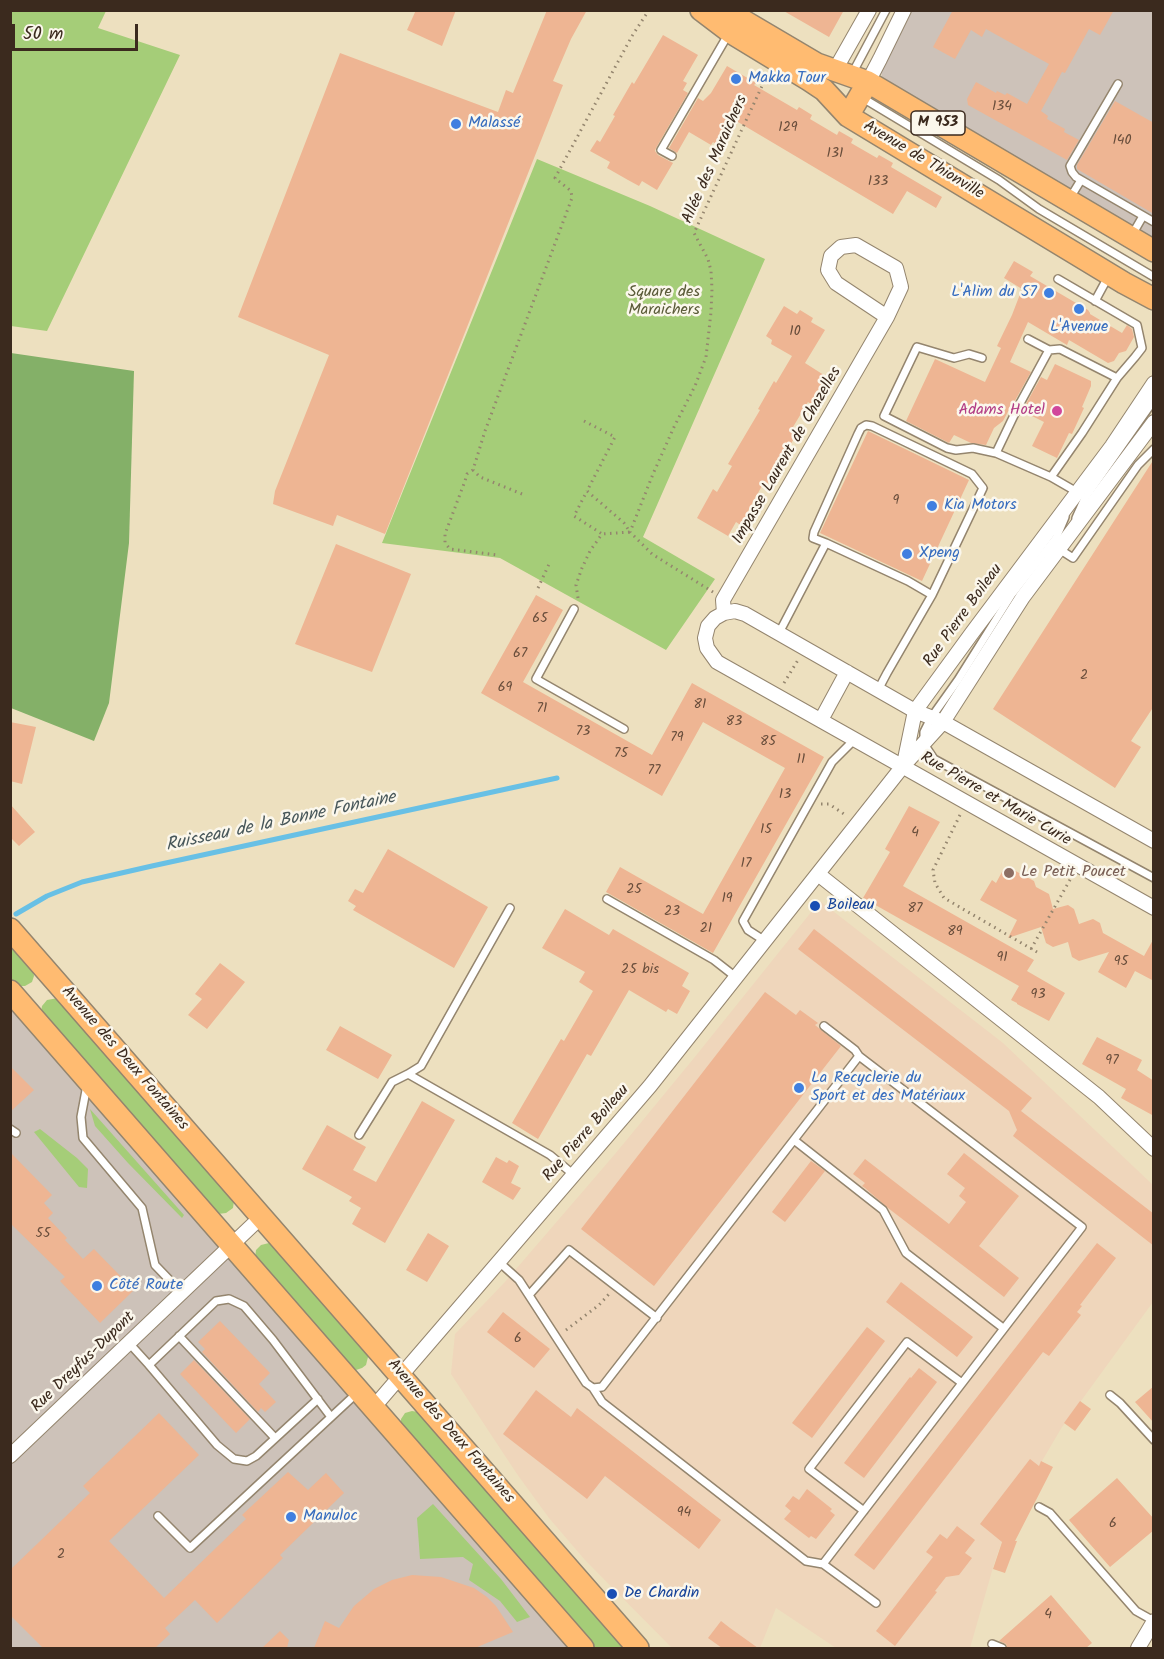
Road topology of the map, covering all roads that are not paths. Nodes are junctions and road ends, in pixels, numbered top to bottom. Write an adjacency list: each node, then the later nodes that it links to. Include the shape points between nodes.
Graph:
1 (701, 10): 6 (main road, Avenue de Thionville / M 953)
2 (716, 10): 6 (main road, Avenue de Thionville / M 953)
3 (869, 10): 7 (street)
4 (886, 10): 7 (lane)
5 (904, 10): 7 (street, via 880,59)
6 (734, 25): 7 (main road, Avenue de Thionville / M 953); 9 (main road, Avenue de Thionville / M 953); 11 (lane, via 661,150)
7 (853, 81): 9 (main road); 10 (main road); 13 (main road, Avenue de Thionville / M 953); 19 (lane, Avenue de Thionville / M 953, via 1039,208)
8 (1118, 84): 12 (lane, via 1070,166)
9 (824, 90): 10 (main road, Avenue de Thionville / M 953)
10 (848, 116): 18 (main road, Avenue de Thionville / M 953)
11 (672, 156)
12 (1081, 180): 13 (lane); 14 (lane)
13 (1069, 200): 16 (main road, Avenue de Thionville / M 953)
14 (1143, 216): 15 (lane); 16 (lane)
15 (1154, 222)
16 (1131, 237): 17 (main road, Avenue de Thionville / M 953)
17 (1154, 251)
18 (1110, 274): 21 (main road, Avenue de Thionville / M 953); 22 (lane)
19 (1154, 277)
20 (1058, 279): 22 (lane)
21 (1154, 299)
22 (1095, 301): 27 (lane, via 1137,325 1142,348)
23 (887, 316): 23 (street, Impasse Laurent de Chazelles, via 901,287 896,268 856,245 841,247 831,256 828,270 836,283); 39 (street, Impasse Laurent de Chazelles, via 723,600)
24 (1028, 339): 25 (lane)
25 (1049, 350): 27 (lane, via 1060,349); 32 (lane)
26 (982, 358): 32 (lane, via 969,354 954,358 917,347 884,416 947,448)
27 (1117, 378): 33 (lane)
28 (1154, 383): 34 (street, Rue Pierre Boileau)
29 (1154, 400): 36 (lane, Rue Pierre Boileau, via 1085,498)
30 (1154, 422): 36 (street, Rue Pierre Boileau)
31 (1154, 449): 36 (lane, via 1138,465 1072,558)
32 (996, 453): 33 (lane)
33 (1051, 477): 34 (lane)
34 (1076, 495): 43 (street, Rue Pierre Boileau); 45 (lane, Rue Pierre Boileau, via 1056,538 1012,594)
35 (826, 543): 37 (lane); 37 (lane, via 813,538 814,532 861,428 866,425 972,474 983,488); 40 (lane)
36 (1062, 544): 45 (street, Rue Pierre Boileau)
37 (932, 595): 42 (lane)
38 (574, 609): 46 (lane, via 536,679)
39 (724, 612): 40 (street, via 740,612); 44 (street, Rue Pierre et Marie Curie, via 708,627 705,638 709,654)
40 (779, 633): 41 (street)
41 (847, 672): 42 (street); 44 (street)
42 (879, 690): 43 (street)
43 (915, 711): 45 (street); 49 (street, Rue Pierre Boileau)
44 (821, 720): 47 (street, Rue Pierre et Marie Curie)
45 (937, 720): 48 (street, Rue Pierre Boileau); 50 (street)
46 (624, 729)
47 (855, 739): 49 (street, Rue Pierre et Marie Curie); 57 (lane, via 832,762 743,921 748,930)
48 (924, 744): 49 (street, Rue Pierre Boileau); 52 (lane, via 934,759)
49 (903, 766): 51 (street, Rue Pierre Boileau); 55 (street, Rue Pierre et Marie Curie)
50 (1154, 841)
51 (818, 874): 57 (street, Rue Pierre Boileau); 66 (street, via 1099,1097)
52 (1154, 878)
53 (607, 899): 58 (lane, via 714,960)
54 (510, 908): 62 (lane, via 421,1066)
55 (1154, 908)
56 (10, 929): 68 (main road, Avenue des Deux Fontaines)
57 (765, 941): 58 (street, Rue Pierre Boileau)
58 (736, 978): 67 (street, Rue Pierre Boileau)
59 (10, 991): 63 (main road)
60 (824, 1026): 61 (lane)
61 (860, 1056): 65 (lane); 74 (lane, via 1082,1227)
62 (408, 1074): 64 (lane, via 392,1082); 67 (lane, via 550,1155)
63 (87, 1080): 69 (main road); 71 (lane, via 81,1118 83,1138 142,1208 155,1265)
64 (359, 1135)
65 (794, 1140): 73 (lane); 74 (lane, via 883,1210 906,1253)
66 (1154, 1149)
67 (574, 1175): 70 (street, Rue Pierre Boileau)
68 (261, 1217): 69 (street); 78 (main road, Avenue des Deux Fontaines)
69 (231, 1244): 71 (street, Rue Dreyfus-Dupont); 81 (main road)
70 (499, 1262): 72 (lane); 78 (street, Rue Pierre Boileau)
71 (181, 1292): 76 (street, Rue Dreyfus-Dupont)
72 (529, 1295): 73 (lane, via 569,1250); 80 (lane)
73 (657, 1318): 80 (lane, via 608,1381)
74 (1004, 1328): 79 (lane)
75 (179, 1336): 77 (lane); 83 (lane, via 216,1301 229,1299 244,1306); 86 (lane)
76 (129, 1343): 77 (lane); 88 (street, Rue Dreyfus-Dupont)
77 (149, 1365): 86 (lane, via 217,1445 234,1459 247,1461)
78 (401, 1376): 84 (street, Rue Pierre Boileau); 97 (main road, Avenue des Deux Fontaines)
79 (962, 1383): 90 (lane); 90 (lane, via 907,1342 809,1469)
80 (593, 1388): 92 (lane, via 602,1402 806,1561)
81 (359, 1391): 84 (main road); 85 (lane)
82 (1110, 1395): 87 (lane)
83 (318, 1399): 85 (lane); 86 (lane)
84 (373, 1408): 96 (main road)
85 (330, 1417): 91 (lane, via 190,1548)
86 (275, 1438)
87 (1154, 1440)
88 (10, 1456)
89 (1039, 1507): 94 (lane, via 1050,1513 1136,1611)
90 (864, 1510): 92 (lane)
91 (158, 1516)
92 (823, 1564): 93 (lane)
93 (876, 1603)
94 (1154, 1621): 99 (street)
95 (992, 1644): 98 (lane)
96 (583, 1648)
97 (638, 1648)
98 (1002, 1648)
99 (1138, 1648)

